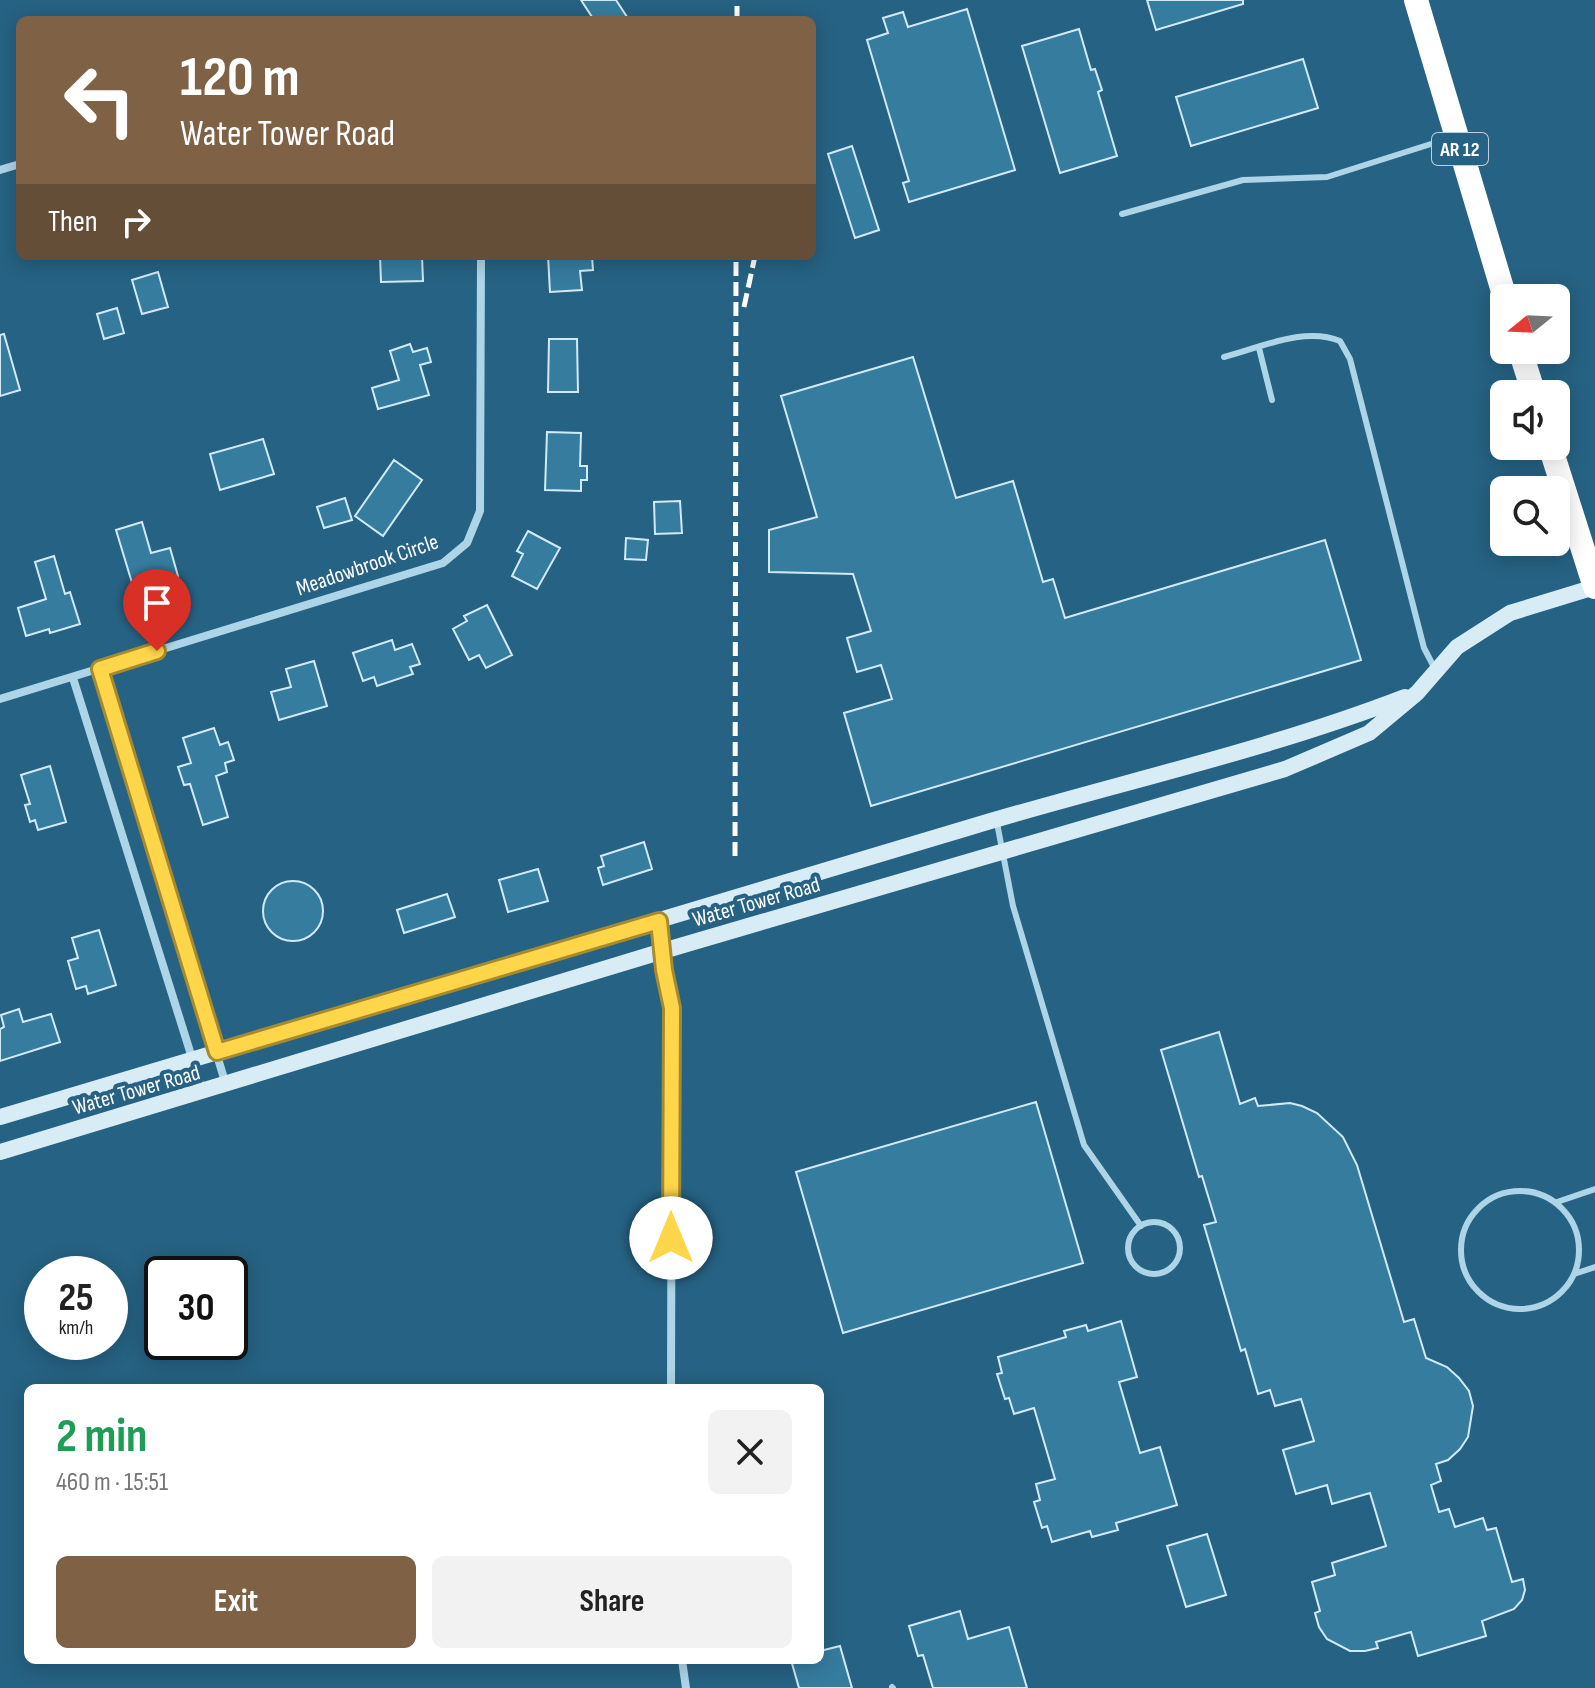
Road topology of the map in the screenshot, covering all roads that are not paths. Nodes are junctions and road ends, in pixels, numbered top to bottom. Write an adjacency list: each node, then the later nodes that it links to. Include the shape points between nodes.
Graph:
1 (1416, 0): 2 (highway, AR 12)
2 (1456, 136): 3 (lane, via 1327,177 1243,180); 5 (highway, AR 12)
3 (1122, 214)
4 (481, 260): 11 (street, Meadowbrook Circle, via 480,511 467,543 443,563)
5 (1501, 284)
6 (1259, 348): 7 (lane); 8 (lane); 12 (lane, via 1326,335 1340,341 1350,359 1424,648)
7 (1224, 357)
8 (1272, 400)
9 (1554, 460): 10 (highway)
10 (1595, 587): 12 (street, Water Tower Road, via 1510,613 1457,647)
11 (100, 669): 13 (street, Meadowbrook Circle); 20 (street)
12 (1436, 672): 14 (street, Water Tower Road)
13 (73, 678): 15 (street, Meadowbrook Circle); 21 (street)
14 (1417, 693): 16 (street, Water Tower Road, via 1332,723); 17 (street, Water Tower Road, via 1369,733 1285,769)
15 (0, 699)
16 (996, 819): 17 (lane); 18 (street, Water Tower Road)
17 (1004, 852): 19 (street, Water Tower Road); 28 (lane, via 1013,906 1084,1145)
18 (659, 921): 19 (street); 20 (street, Water Tower Road)
19 (663, 951): 22 (street, Water Tower Road); 31 (street, via 672,1018)
20 (217, 1052): 21 (street, Water Tower Road); 22 (street)
21 (192, 1059): 23 (street); 24 (street, Water Tower Road)
22 (227, 1086): 23 (street, Water Tower Road)
23 (203, 1093): 25 (street, Water Tower Road)
24 (0, 1117)
25 (0, 1152)
26 (1595, 1189): 27 (lane)
27 (1557, 1202): 30 (lane, via 1578,1239); 30 (lane, via 1529,1192 1494,1197 1467,1225 1462,1262 1480,1294 1514,1309 1550,1301)
28 (1141, 1226): 28 (lane, via 1130,1238 1129,1256 1138,1269 1163,1273 1176,1262 1177,1237 1165,1225)
29 (1595, 1267): 30 (lane)
30 (1574, 1274)
31 (671, 1384)
32 (683, 1664): 33 (street)
33 (686, 1688)

